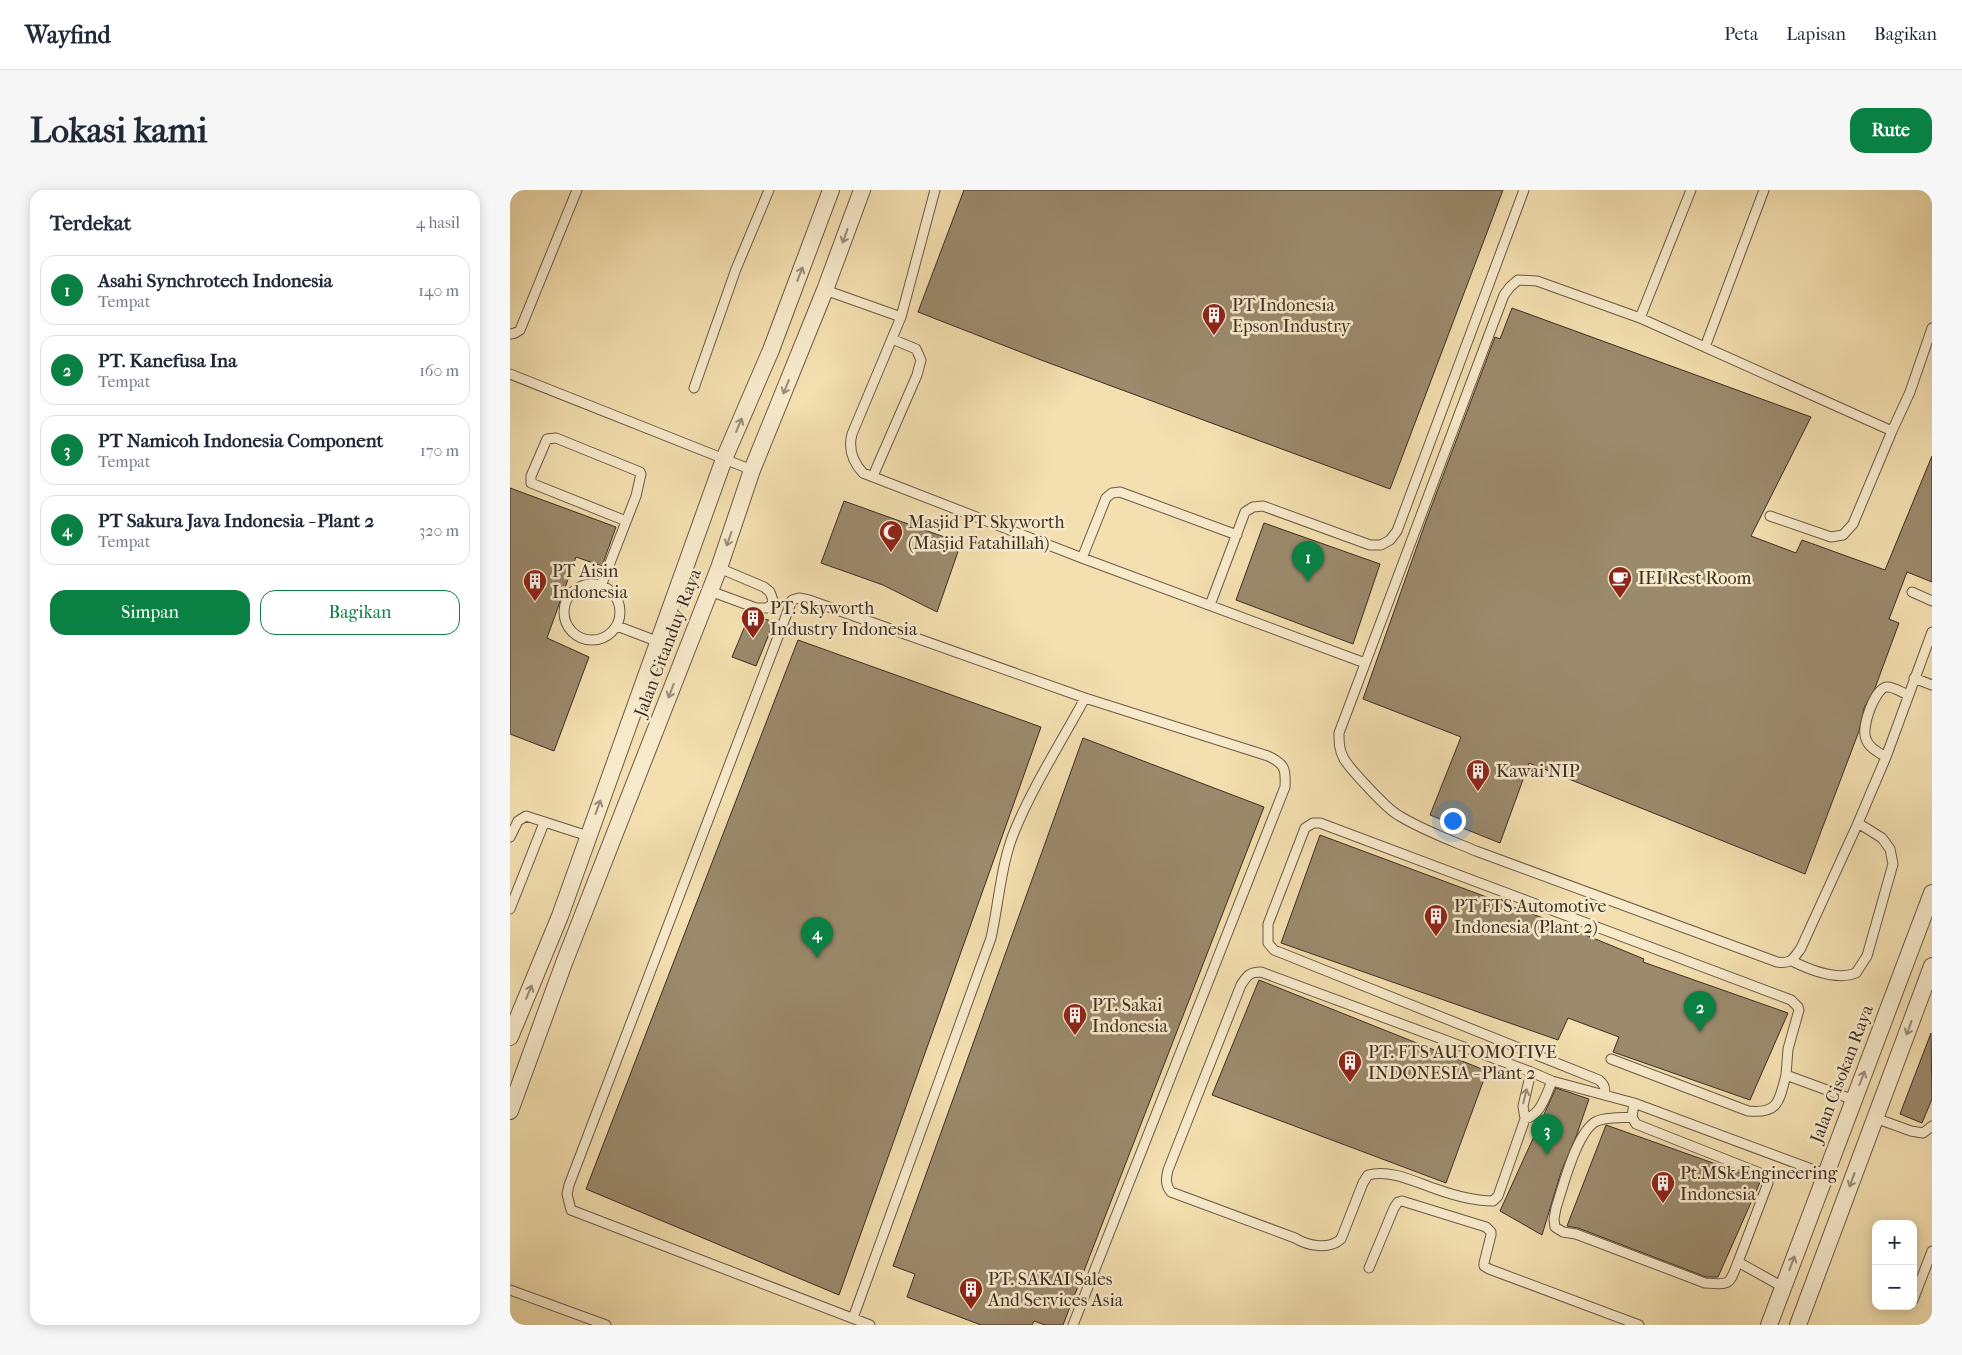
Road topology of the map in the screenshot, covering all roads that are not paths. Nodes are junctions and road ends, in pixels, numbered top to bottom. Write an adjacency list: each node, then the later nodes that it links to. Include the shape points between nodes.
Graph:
1 (577, 190): 13 (lane, via 520,330)
2 (769, 190): 17 (lane, via 736,269)
3 (832, 190): 19 (street, Jalan Citanduy Raya, one-way to 3, via 771,350)
4 (862, 190): 9 (street, Jalan Citanduy Raya, one-way to 9)
5 (935, 190): 10 (lane)
6 (1524, 190): 24 (lane, via 1421,469 1397,531 1390,540 1370,546 1263,506 1245,512)
7 (1691, 190): 11 (lane)
8 (1764, 190): 15 (lane)
9 (825, 290): 10 (lane); 20 (street, Jalan Citanduy Raya, one-way to 20)
10 (901, 318): 14 (lane)
11 (1640, 318): 15 (lane); 37 (lane, via 1537,281 1518,280 1510,287 1504,295)
12 (1932, 328): 18 (lane, via 1910,392)
13 (510, 334)
14 (892, 339): 21 (lane, via 849,444 855,464); 21 (lane, via 916,349 921,360)
15 (1704, 347): 18 (lane)
16 (510, 374): 19 (lane)
17 (694, 388)
18 (1892, 431): 22 (lane, via 1853,524 1842,535 1831,538)
19 (724, 459): 20 (lane); 36 (street, Jalan Citanduy Raya)
20 (752, 470): 26 (street, Jalan Citanduy Raya, one-way to 26)
21 (873, 476): 25 (lane)
22 (1770, 516)
23 (626, 521): 23 (lane, via 641,478 640,472 556,438 547,439 531,476 531,484); 27 (lane)
24 (1237, 534): 25 (lane, via 1120,492 1112,493 1106,498); 32 (lane)
25 (1082, 558): 32 (lane)
26 (719, 568): 28 (street, Jalan Citanduy Raya); 31 (lane, via 764,587)
27 (601, 586): 34 (lane, via 607,587 617,598 621,612); 34 (lane, via 592,583 580,586 567,597 563,612 567,626 586,640 598,640)
28 (710, 591): 31 (lane, via 756,608 767,608); 52 (street, Jalan Citanduy Raya, one-way to 52)
29 (1912, 592): 30 (lane)
30 (1932, 602)
31 (774, 603): 33 (lane)
32 (1210, 605): 37 (lane)
33 (789, 608): 41 (lane, via 792,600 809,600); 74 (lane, via 567,1194 572,1210)
34 (617, 626): 36 (lane)
35 (1932, 632): 38 (lane)
36 (659, 642): 46 (street, Jalan Citanduy Raya, one-way to 36)
37 (1365, 663): 51 (lane, via 1339,733 1339,747 1344,759 1397,815 1494,858 1777,962)
38 (1914, 678): 39 (lane); 40 (lane)
39 (1932, 685)
40 (1908, 695): 42 (lane); 42 (lane, via 1892,687 1884,688 1879,691 1867,717 1866,740)
41 (1085, 698): 74 (lane, via 1015,830 991,938); 77 (lane, via 1268,756 1280,762 1286,773 1285,787)
42 (1886, 757): 43 (lane)
43 (1858, 822): 51 (lane, via 1802,948); 51 (lane, via 1882,838 1890,849 1893,864 1867,956 1856,973 1843,976 1806,968)
44 (544, 823): 45 (lane, via 526,816 518,821); 46 (lane); 48 (lane)
45 (510, 836)
46 (588, 836): 50 (street, Jalan Citanduy Raya)
47 (1932, 893): 49 (street, Jalan Cisokan Raya)
48 (510, 909)
49 (1929, 911): 60 (street, Jalan Cisokan Raya, one-way to 49)
50 (546, 953): 52 (street); 54 (street, Jalan Citanduy Raya, one-way to 50)
51 (1792, 961)
52 (564, 962): 62 (street, Jalan Citanduy Raya)
53 (1932, 966): 64 (street, one-way to 64)
54 (510, 1037)
55 (1611, 1059): 57 (lane, via 1748,1111 1772,1109 1778,1102)
56 (1531, 1072): 58 (lane); 65 (lane, one-way to 56, via 1522,1106); 65 (lane, via 1261,972 1252,972 1240,985 1168,1170 1167,1188 1303,1243 1328,1246 1341,1239 1360,1188 1368,1175 1374,1173 1392,1175 1467,1197 1496,1199)
57 (1786, 1075): 59 (lane, via 1788,1049 1799,1010 1791,1000 1320,823 1305,828 1268,924 1268,943 1274,950 1599,1080 1604,1083); 60 (lane)
58 (1552, 1081): 59 (lane); 65 (lane, via 1537,1112)
59 (1604, 1095): 61 (lane)
60 (1854, 1100): 67 (street, Jalan Cisokan Raya)
61 (1634, 1103): 63 (lane); 67 (lane)
62 (510, 1111)
63 (1632, 1117): 69 (lane, via 1636,1124 1768,1178); 69 (lane, via 1597,1121 1585,1130 1556,1208 1555,1227 1705,1283 1726,1284)
64 (1875, 1118): 66 (lane, via 1923,1133); 80 (street, one-way to 80)
65 (1526, 1119)
66 (1932, 1126)
67 (1824, 1174): 71 (street, Jalan Cisokan Raya, one-way to 67)
68 (1932, 1251): 73 (lane)
69 (1738, 1262): 71 (lane)
70 (1369, 1268): 78 (lane, via 1394,1208 1402,1201 1486,1226 1492,1234 1484,1263 1489,1269)
71 (1783, 1287): 79 (street, Jalan Cisokan Raya)
72 (510, 1290): 75 (lane)
73 (1917, 1290)
74 (853, 1318): 76 (lane)
75 (606, 1325)
76 (870, 1325)
77 (1073, 1325)
78 (1640, 1325)
79 (1769, 1325)
80 (1798, 1325)

